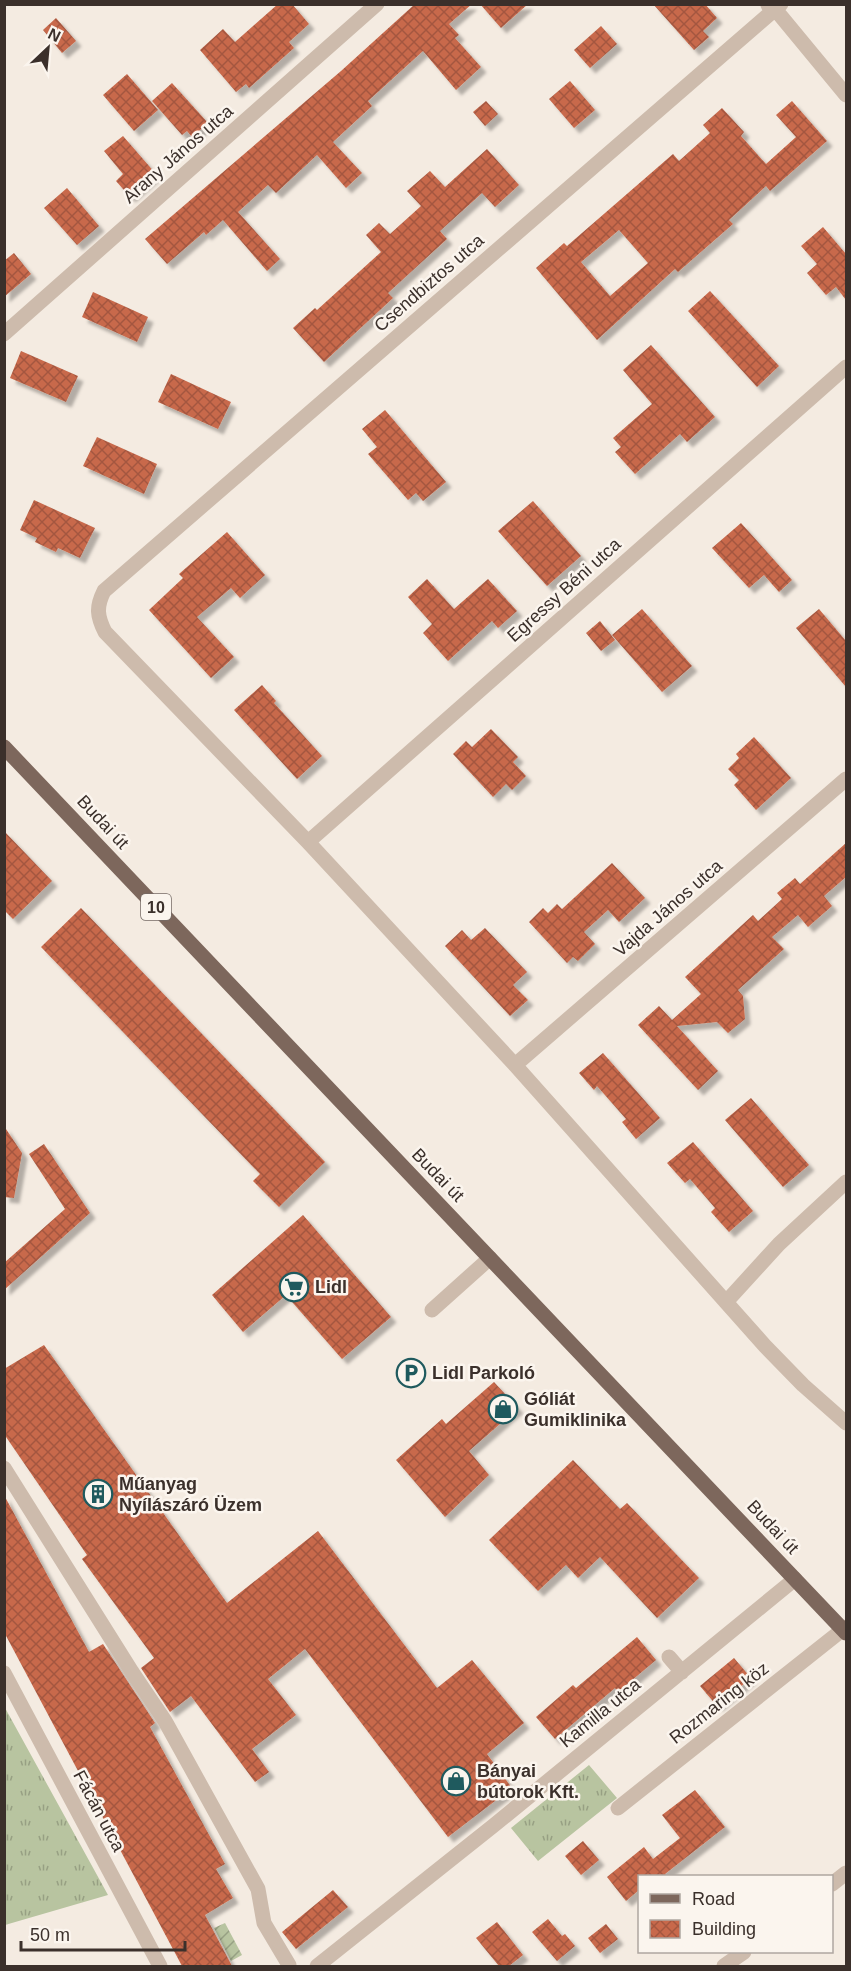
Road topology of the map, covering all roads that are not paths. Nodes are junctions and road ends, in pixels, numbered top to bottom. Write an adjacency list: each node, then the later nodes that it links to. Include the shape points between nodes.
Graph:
1 (377, 4): 4 (street, Arany János utca)
2 (774, 6): 3 (street); 8 (street, Csendbiztos utca, via 104,591 97,604 98,619 105,632)
3 (846, 95)
4 (4, 334)
5 (846, 367): 8 (street, Egressy Béni utca)
6 (4, 747): 11 (main road, Budai út / 10)
7 (846, 780): 9 (street, Vajda János utca)
8 (308, 842): 9 (street)
9 (515, 1065): 12 (street)
10 (846, 1182): 12 (street, via 779,1244)
11 (490, 1258): 13 (street); 16 (main road, Budai út / 10)
12 (727, 1301): 14 (street, via 780,1362)
13 (432, 1310)
14 (846, 1423)
15 (4, 1468): 25 (street, via 165,1721 258,1889 264,1923)
16 (795, 1578): 17 (main road, Budai út / 10); 19 (street, Kamilla utca)
17 (845, 1630): 21 (street, Rozmaring köz)
18 (669, 1657): 19 (street)
19 (682, 1672): 27 (street, Kamilla utca)
20 (4, 1673): 26 (street, Fácán utca)
21 (618, 1808)
22 (846, 1873): 23 (street)
23 (833, 1883)
24 (743, 1953): 28 (street)
25 (289, 1965)
26 (160, 1966)
27 (317, 1966)
28 (724, 1966)

